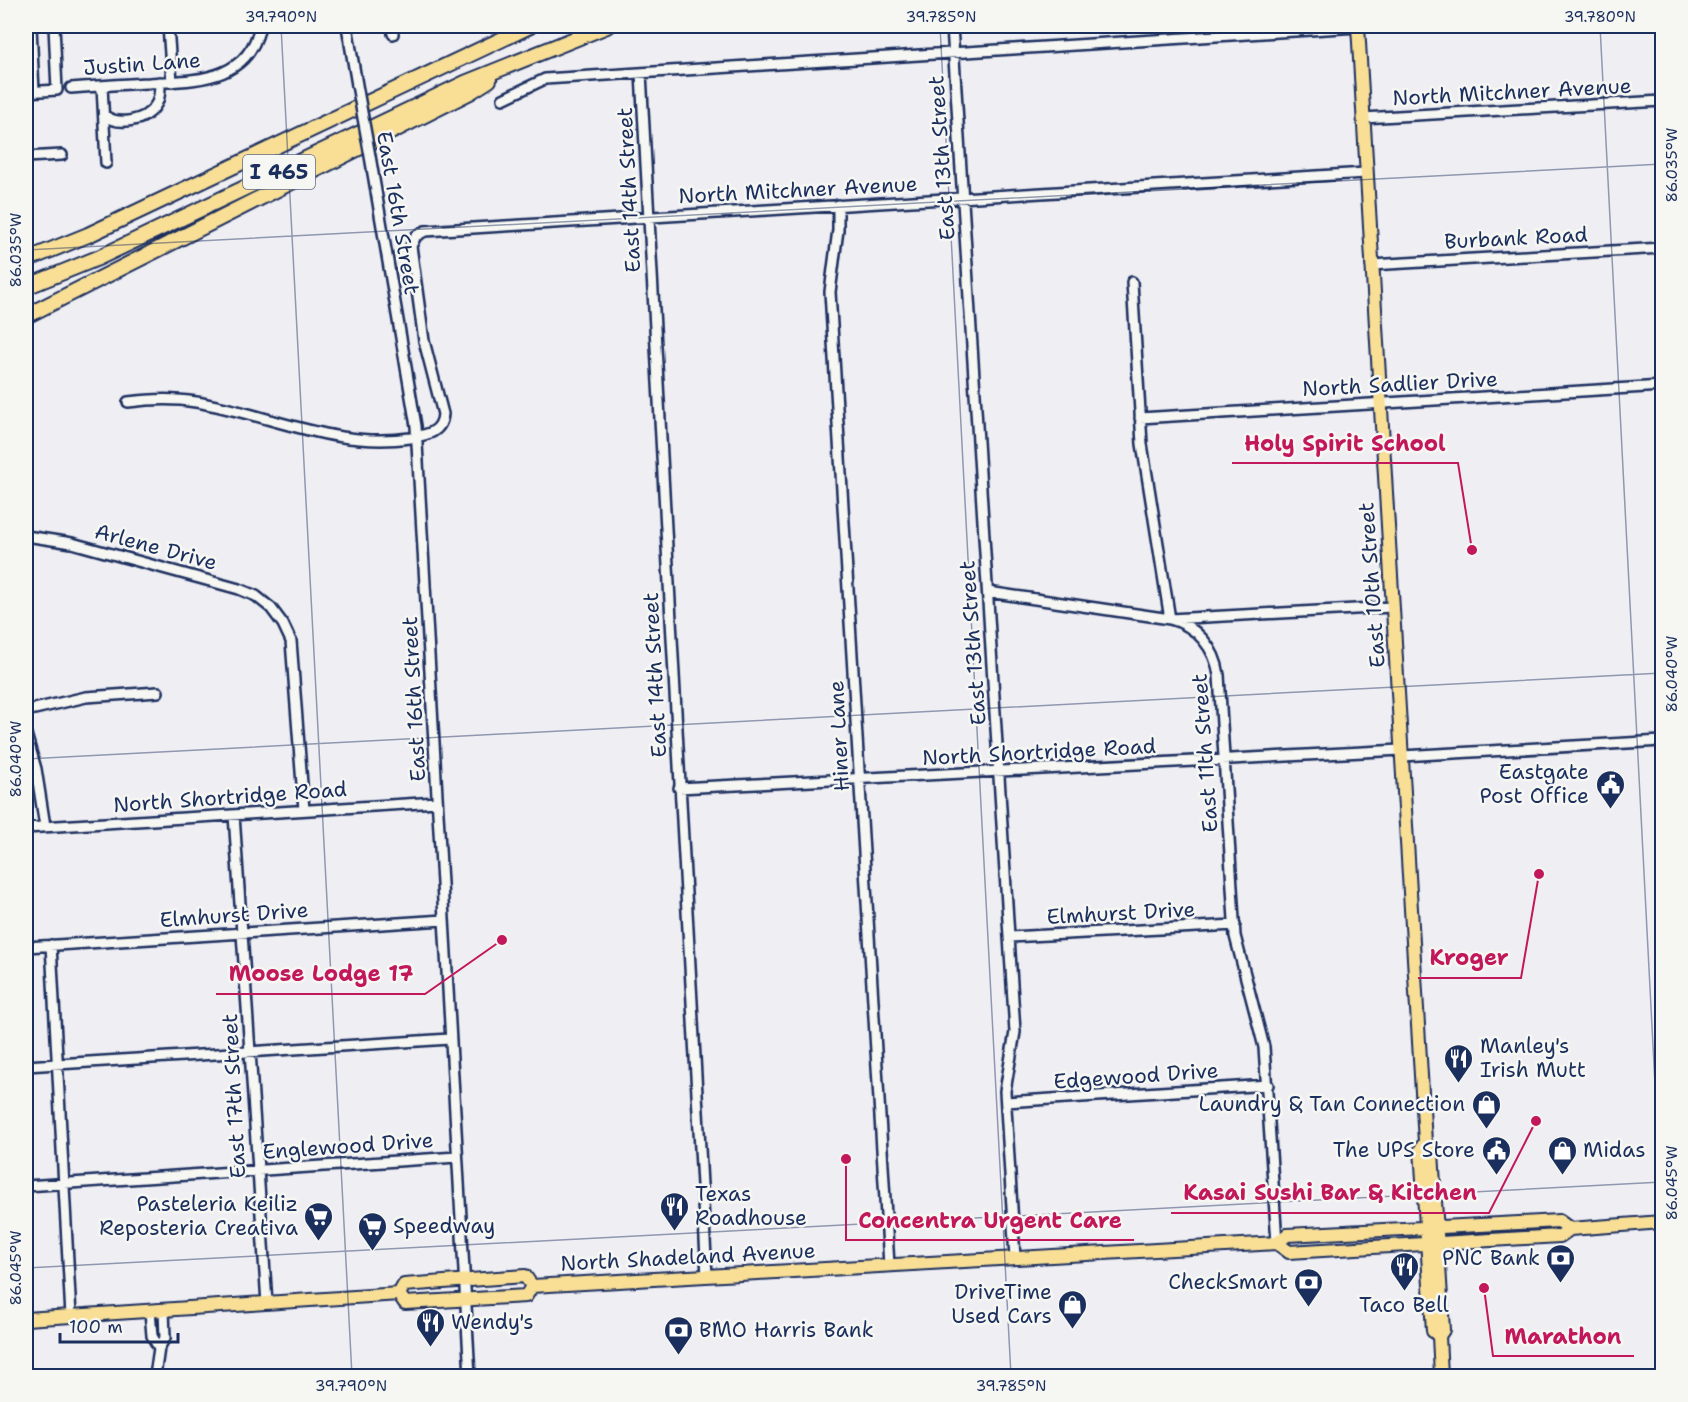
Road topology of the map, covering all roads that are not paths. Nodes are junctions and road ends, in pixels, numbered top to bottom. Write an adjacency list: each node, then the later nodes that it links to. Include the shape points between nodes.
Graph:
1 (26, 26): 2 (street)
2 (33, 26): 18 (street)
3 (54, 26): 18 (street, via 57,90)
4 (168, 26): 15 (street)
5 (260, 26): 15 (street, Justin Lane, via 252,50 232,68 205,79)
6 (347, 26): 40 (street, East 16th Street, bridge)
7 (530, 26): 31 (highway, I 465, via 88,235)
8 (608, 26): 12 (highway, I 465)
9 (952, 26): 11 (street, East 13th Street)
10 (1358, 26): 11 (street); 22 (main road, East 10th Street)
11 (954, 52): 13 (street); 27 (street, East 13th Street)
12 (511, 66): 34 (highway, I 465, via 465,83 98,258); 35 (highway, via 470,92)
13 (641, 73): 19 (street, via 545,79); 29 (street, East 14th Street)
14 (160, 82): 15 (street, Justin Lane); 16 (street, Justin Lane); 21 (street, via 158,100 149,112 121,123)
15 (172, 82)
16 (102, 86): 17 (street, Justin Lane); 21 (street)
17 (71, 88)
18 (30, 92)
19 (503, 99)
20 (1662, 101): 22 (street, North Mitchner Avenue)
21 (104, 115): 25 (street)
22 (1363, 118): 26 (main road, East 10th Street)
23 (62, 155): 24 (street)
24 (26, 157)
25 (106, 163)
26 (1366, 173): 27 (street, North Mitchner Avenue); 32 (main road, East 10th Street)
27 (963, 198): 28 (street, North Mitchner Avenue); 42 (street, East 13th Street)
28 (838, 206): 29 (street, North Mitchner Avenue); 52 (street, Hiner Lane, via 830,292)
29 (648, 217): 40 (street, North Mitchner Avenue, via 428,231 414,238 411,249 424,341 443,414 437,430); 53 (street, East 14th Street)
30 (1662, 248): 32 (street, Burbank Road)
31 (26, 260)
32 (1371, 265): 38 (main road, East 10th Street)
33 (1132, 282): 39 (street)
34 (26, 287)
35 (26, 316)
36 (1662, 386): 38 (street, North Sadlier Drive)
37 (128, 402): 40 (street, via 196,402 348,439)
38 (1380, 403): 39 (street, North Sadlier Drive); 43 (main road, East 10th Street)
39 (1140, 418): 44 (street)
40 (416, 437): 54 (street, East 16th Street)
41 (26, 536): 55 (street, Arlene Drive, via 72,543 239,589 271,608 285,627 293,652)
42 (988, 592): 44 (street); 51 (street, East 13th Street)
43 (1392, 607): 44 (street); 49 (main road, East 10th Street)
44 (1170, 619): 50 (street, East 11th Street, via 1200,636 1216,660)
45 (158, 692): 46 (street, via 93,696)
46 (26, 711)
47 (26, 734): 57 (street)
48 (1662, 741): 49 (street, North Shortridge Road)
49 (1402, 753): 50 (street, North Shortridge Road); 76 (main road, East 10th Street, via 1425,1142 1432,1148)
50 (1224, 759): 51 (street, North Shortridge Road); 60 (street, East 11th Street)
51 (999, 772): 52 (street, North Shortridge Road); 62 (street, East 13th Street)
52 (859, 780): 53 (street, North Shortridge Road); 81 (street, Hiner Lane)
53 (679, 788): 82 (street, East 14th Street)
54 (437, 802): 55 (street, North Shortridge Road); 59 (street, East 16th Street)
55 (304, 810): 56 (street, North Shortridge Road)
56 (234, 815): 57 (street, North Shortridge Road); 61 (street, East 17th Street)
57 (45, 826): 58 (street, North Shortridge Road)
58 (26, 828)
59 (444, 920): 61 (street, Elmhurst Drive); 65 (street, East 16th Street)
60 (1235, 925): 62 (street, Elmhurst Drive); 69 (street, East 11th Street, via 1264,1047)
61 (242, 933): 63 (street, Elmhurst Drive); 66 (street, East 17th Street)
62 (1010, 937): 70 (street, East 13th Street, via 1015,1032)
63 (51, 945): 64 (street, Elmhurst Drive); 67 (street)
64 (26, 947)
65 (450, 1039): 66 (street); 71 (street, East 16th Street)
66 (250, 1052): 67 (street); 72 (street, East 17th Street)
67 (57, 1064): 68 (street); 73 (street)
68 (26, 1066)
69 (1268, 1085): 70 (street, Edgewood Drive); 78 (street, East 11th Street)
70 (1006, 1102): 80 (street, East 13th Street)
71 (457, 1158): 72 (street, Englewood Drive); 83 (street, East 16th Street)
72 (257, 1170): 73 (street, Englewood Drive); 87 (street, East 17th Street)
73 (63, 1183): 74 (street, Englewood Drive); 90 (street)
74 (26, 1186)
75 (1662, 1222): 77 (main road, North Shadeland Avenue)
76 (1431, 1228): 77 (main road, North Shadeland Avenue, via 1559,1221); 78 (main road, North Shadeland Avenue, via 1287,1235); 79 (main road, East 10th Street)
77 (1570, 1229): 79 (main road, North Shadeland Avenue, via 1560,1236)
78 (1277, 1243): 79 (main road, North Shadeland Avenue, via 1289,1252); 80 (main road, North Shadeland Avenue)
79 (1432, 1245): 95 (main road, East 10th Street, via 1432,1331 1439,1336)
80 (1015, 1258): 81 (main road, North Shadeland Avenue)
81 (889, 1265): 82 (main road, North Shadeland Avenue)
82 (706, 1276): 84 (main road, North Shadeland Avenue)
83 (464, 1280): 84 (main road, North Shadeland Avenue, via 525,1276); 85 (main road, North Shadeland Avenue, via 404,1285); 86 (street, East 16th Street)
84 (532, 1286): 86 (main road, North Shadeland Avenue, via 526,1296)
85 (399, 1294): 86 (main road, North Shadeland Avenue, via 405,1303); 87 (main road, North Shadeland Avenue)
86 (465, 1299): 94 (street, East 16th Street)
87 (267, 1303): 88 (main road, North Shadeland Avenue)
88 (164, 1310): 89 (main road, North Shadeland Avenue); 92 (street, via 165,1338)
89 (150, 1311): 90 (main road, North Shadeland Avenue); 92 (street, via 152,1336)
90 (71, 1316): 91 (main road, North Shadeland Avenue)
91 (26, 1318)
92 (159, 1348): 93 (street)
93 (155, 1377)
94 (470, 1377)
95 (1441, 1377)

